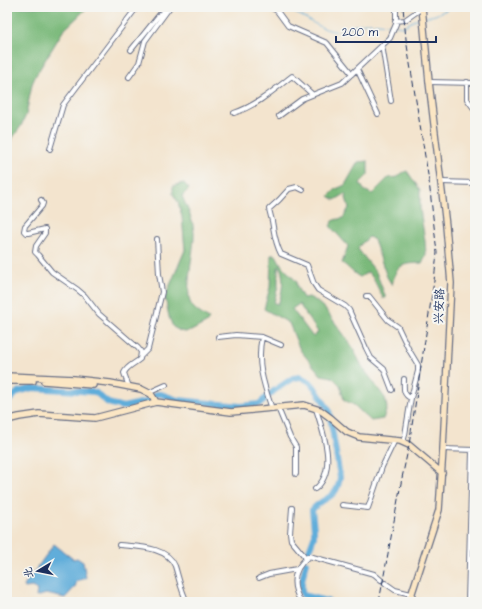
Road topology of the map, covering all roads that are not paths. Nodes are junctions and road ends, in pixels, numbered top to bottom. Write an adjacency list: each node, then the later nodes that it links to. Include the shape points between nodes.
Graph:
1 (137, 7): 23 (street, via 63,105)
2 (160, 7): 7 (street)
3 (170, 7): 7 (street)
4 (270, 7): 12 (street, via 277,11 288,26 326,43)
5 (396, 7): 8 (street)
6 (422, 9): 8 (street); 14 (street, 兴安路)
7 (165, 12): 10 (street, via 160,14); 13 (street, via 145,41 139,63)
8 (395, 24): 9 (street, via 390,38)
9 (382, 46): 11 (street); 18 (street)
10 (131, 50)
11 (357, 69): 12 (street); 21 (street)
12 (352, 74): 17 (street, via 342,83)
13 (129, 78)
14 (429, 82): 15 (street); 24 (street, 兴安路)
15 (467, 82): 16 (street); 19 (street, via 467,99)
16 (475, 83)
17 (312, 94): 20 (street, via 292,76 258,102); 22 (street, via 302,98)
18 (391, 101)
19 (475, 110)
20 (234, 113)
21 (378, 114)
22 (279, 116)
23 (50, 149)
24 (441, 182): 25 (street); 48 (street, 兴安路, via 451,283)
25 (475, 183)
26 (303, 190): 40 (street, via 297,187 289,189 269,208 279,250 281,254 307,265 318,290 349,310 371,358 384,369)
27 (41, 200): 33 (street, via 42,206 24,228 26,234 45,229 36,246 36,252 52,272 82,293 99,314 138,348)
28 (157, 239): 33 (street, via 162,292 148,349)
29 (366, 296): 42 (street, via 369,296 388,320 398,327 418,365)
30 (218, 336): 31 (street)
31 (262, 337): 32 (street); 43 (street, via 260,371 269,399)
32 (281, 345)
33 (141, 356): 39 (street, via 125,370)
34 (7, 376): 37 (street, via 74,378)
35 (404, 379): 42 (street, via 405,394)
36 (7, 381): 37 (street)
37 (121, 385): 39 (street)
38 (166, 385): 41 (street)
39 (129, 387): 41 (street)
40 (392, 390)
41 (152, 397): 43 (street, via 231,412); 45 (street, via 95,418 39,414)
42 (411, 398): 47 (street)
43 (275, 408): 44 (street, via 299,405); 51 (street, via 296,447)
44 (316, 409): 46 (street, via 347,432 359,437); 52 (street, via 327,458 324,480)
45 (7, 420)
46 (395, 440): 47 (street); 53 (street, via 382,467 368,508)
47 (403, 442): 50 (street)
48 (444, 449): 49 (street); 50 (street, 兴安路)
49 (474, 450): 65 (street)
50 (442, 473): 61 (street, 兴安路, via 439,510)
51 (296, 474)
52 (315, 490)
53 (342, 505)
54 (292, 508): 56 (street, via 291,540)
55 (119, 545): 62 (street, via 166,554 174,565 181,591)
56 (306, 558): 57 (street); 59 (street, via 309,556 374,574)
57 (298, 569): 58 (street); 63 (street, via 295,574 295,591)
58 (259, 578)
59 (381, 580)
60 (385, 583): 61 (street, via 395,590)
61 (411, 594): 64 (street, 兴安路)
62 (187, 602)
63 (300, 602)
64 (409, 602)
65 (468, 602)

